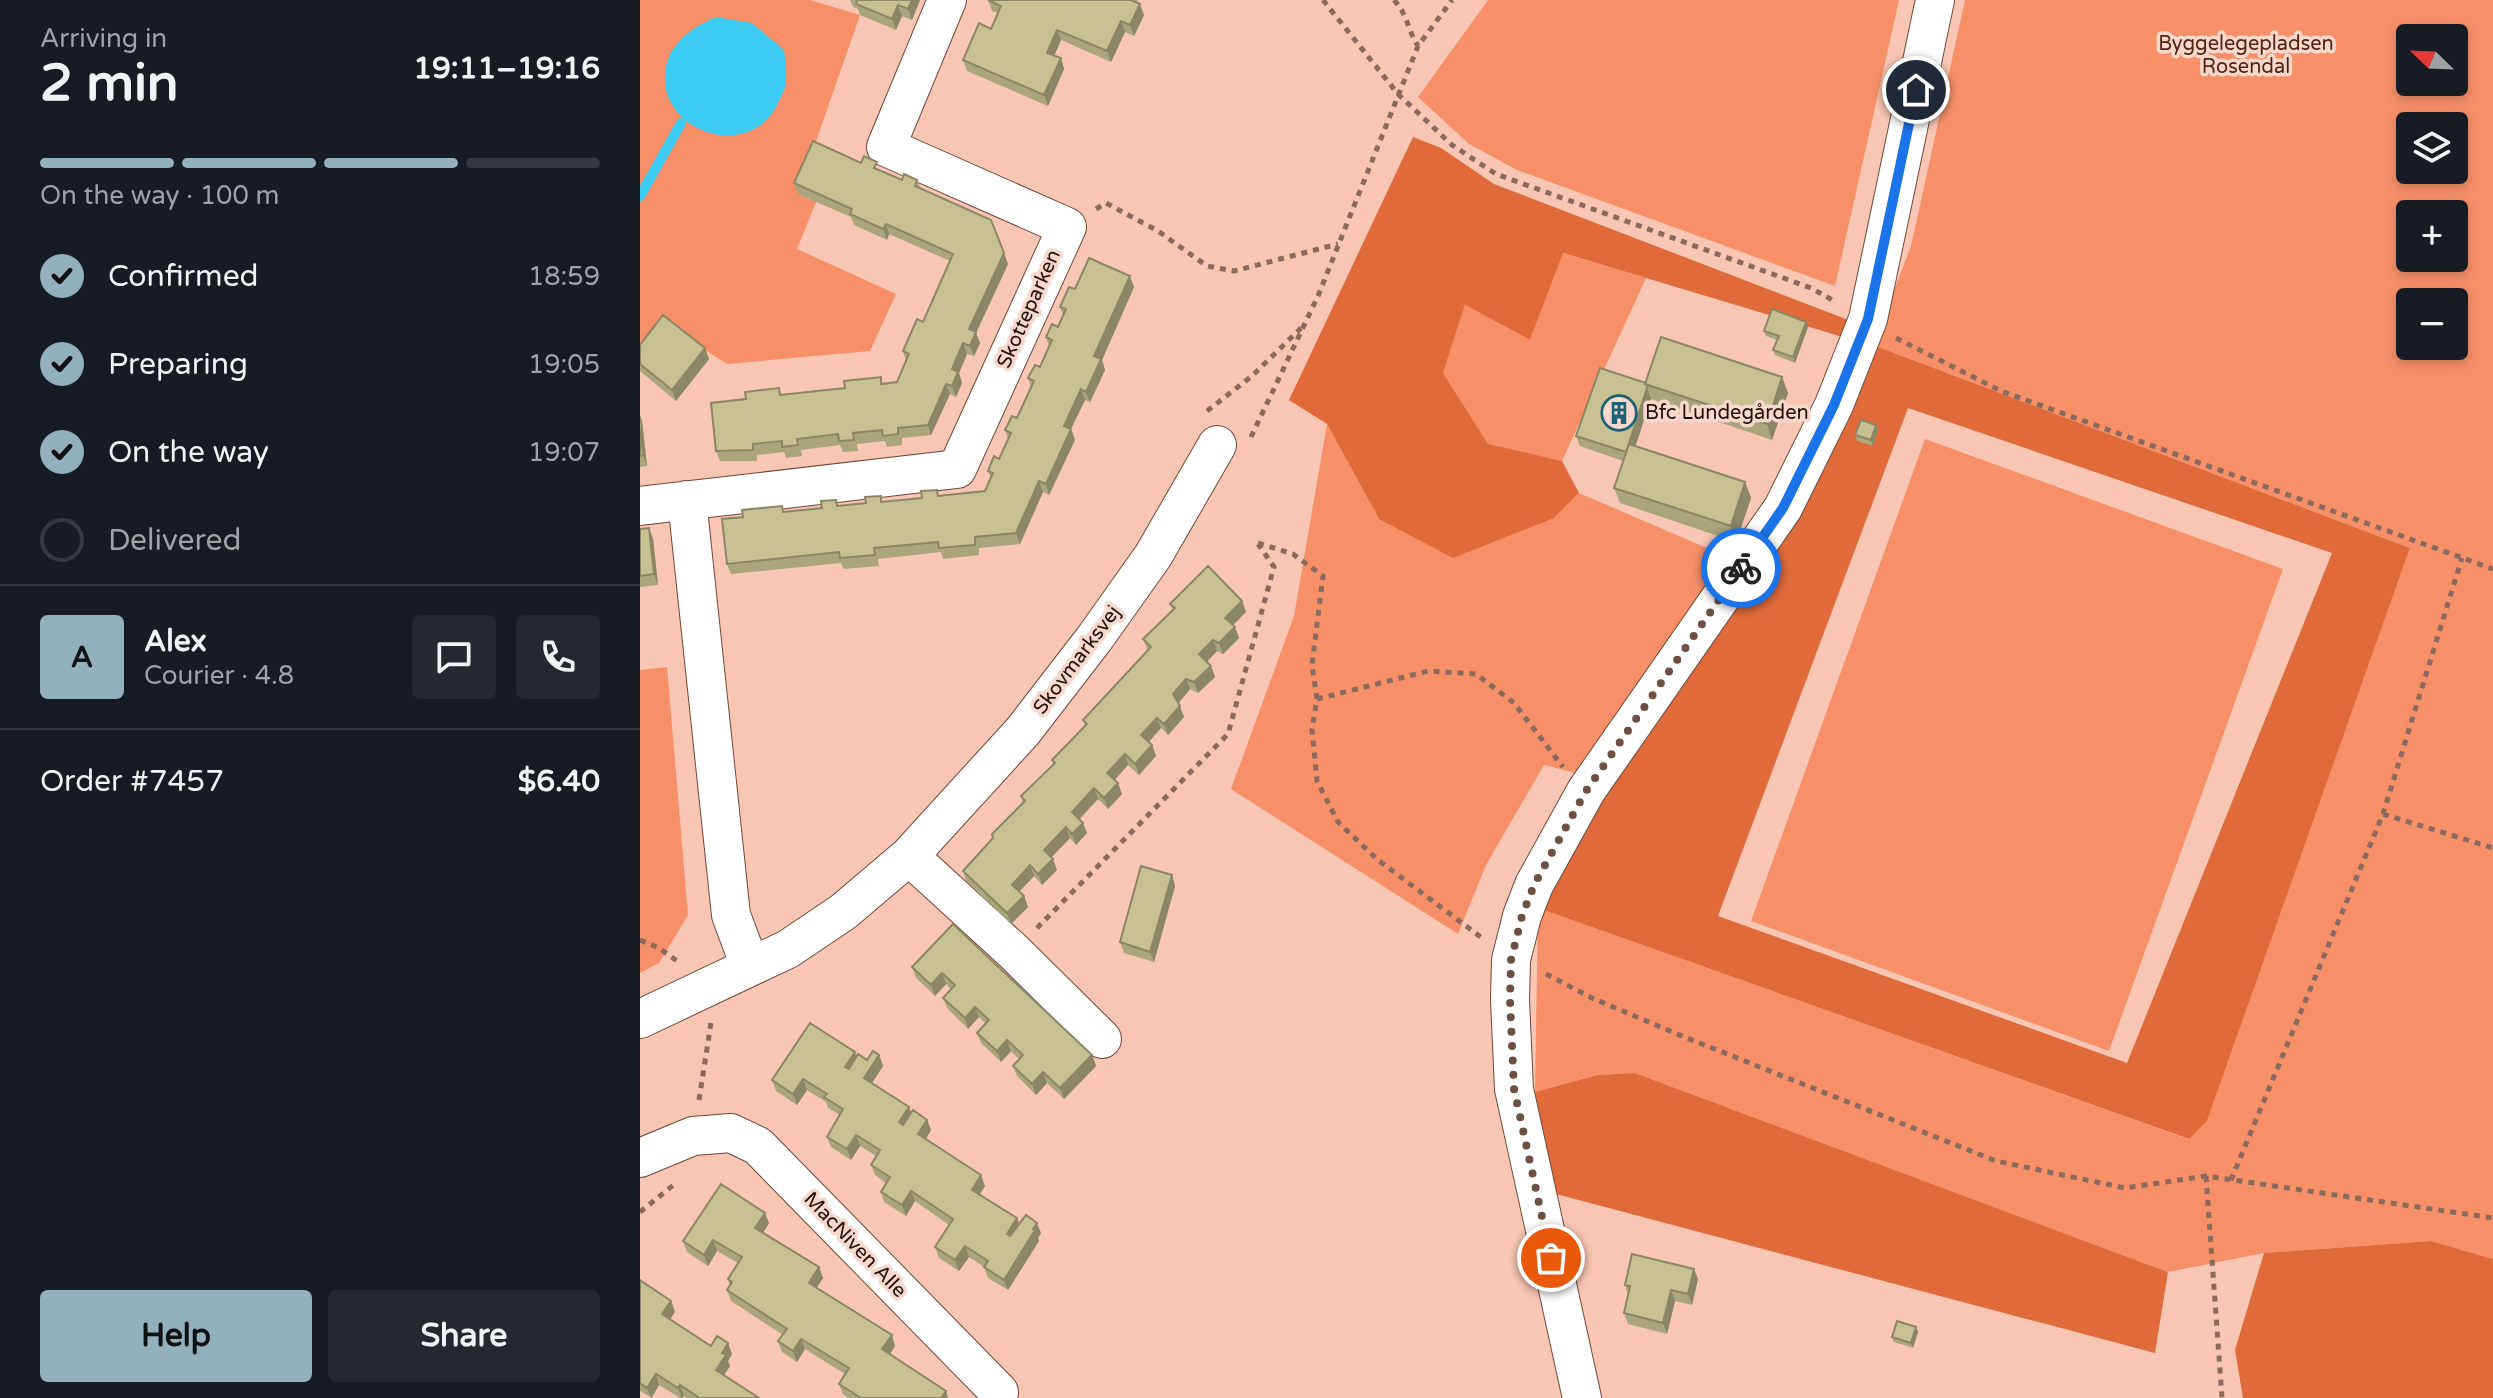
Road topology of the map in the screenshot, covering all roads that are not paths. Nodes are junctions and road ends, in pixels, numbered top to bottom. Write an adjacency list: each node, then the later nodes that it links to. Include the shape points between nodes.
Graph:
1 (947, 0): 4 (street, Skotteparken, via 886,147 1067,227 957,469)
2 (1935, 0): 12 (street, via 1868,319 1834,405 1783,508 1586,791 1522,916 1511,960 1514,1089)
3 (1209, 431): 6 (street, Skovmarksvej, via 1153,556 1023,731)
4 (687, 500): 5 (street, Skotteparken); 7 (street, via 731,915)
5 (640, 506)
6 (909, 856): 7 (street, Skovmarksvej, via 843,912 788,949); 9 (street)
7 (750, 966): 8 (street, Skovmarksvej)
8 (640, 1019)
9 (1102, 1039)
10 (640, 1158): 11 (street, MacNiven Alle, via 693,1136 731,1133 758,1146)
11 (999, 1392)
12 (1582, 1398)

